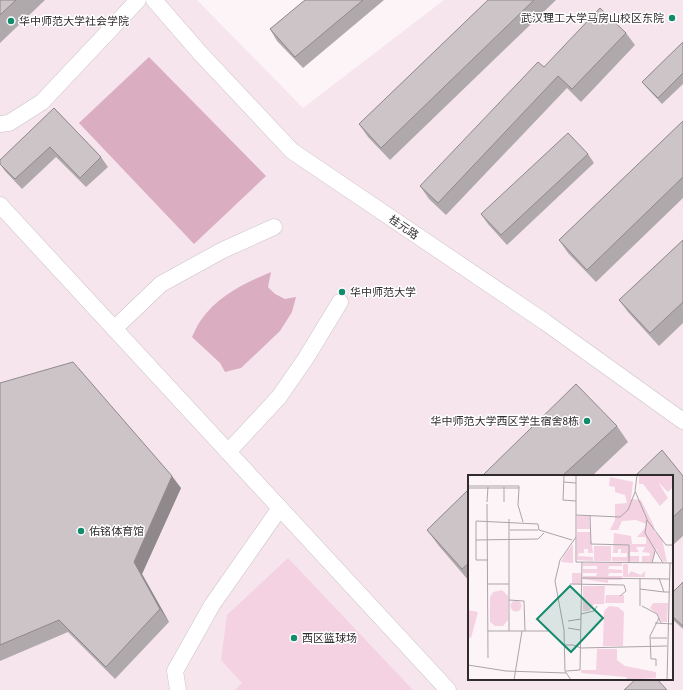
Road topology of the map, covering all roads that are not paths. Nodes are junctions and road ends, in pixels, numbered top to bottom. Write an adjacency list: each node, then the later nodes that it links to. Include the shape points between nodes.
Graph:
1 (138, 0): 3 (street, via 42,102 9,123)
2 (154, 0): 8 (street, 桂元路, via 292,151 545,322)
3 (0, 124)
4 (0, 205): 7 (street)
5 (274, 227): 7 (street, via 223,250 161,284)
6 (340, 302): 9 (street, via 279,398)
7 (114, 328): 9 (street)
8 (683, 421)
9 (228, 452): 10 (street)
10 (280, 508): 11 (street, via 212,606 176,671); 12 (street)
11 (178, 690)
12 (448, 690)

